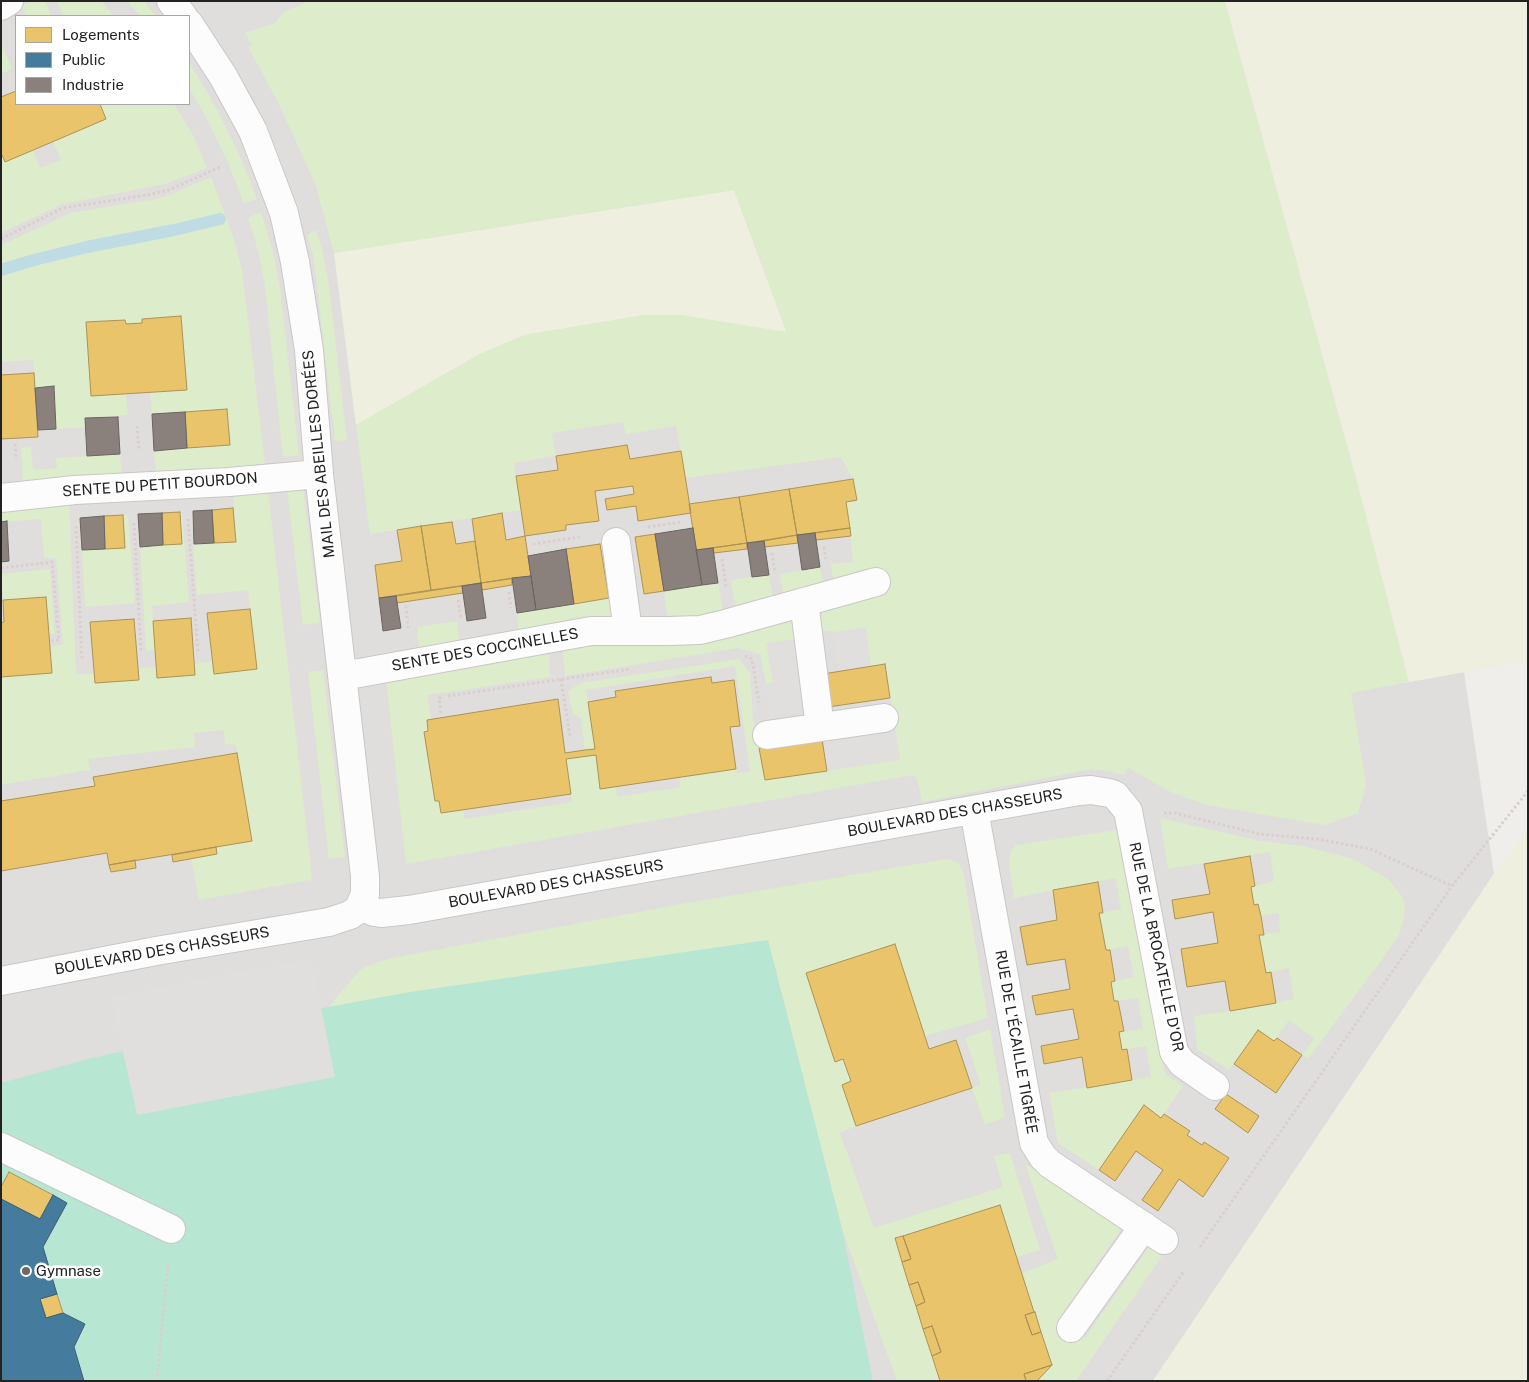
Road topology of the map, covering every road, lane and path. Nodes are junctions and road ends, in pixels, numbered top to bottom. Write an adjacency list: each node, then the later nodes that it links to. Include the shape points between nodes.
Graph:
1 (9, 1): 3 (street)
2 (171, 1): 4 (street)
3 (1, 6)
4 (182, 15)
5 (190, 26): 8 (street, MAIL DES ABEILLES DORÉES, via 253,131 284,213 309,350)
6 (220, 167): 7 (path, via 169,190 63,208)
7 (1, 239)
8 (319, 474): 9 (street, SENTE DU PETIT BOURDON); 25 (street, MAIL DES ABEILLES DORÉES)
9 (185, 484): 10 (street, SENTE DU PETIT BOURDON); 21 (path)
10 (133, 487): 11 (street, SENTE DU PETIT BOURDON); 20 (path)
11 (75, 490): 12 (street, SENTE DU PETIT BOURDON); 23 (path)
12 (1, 498)
13 (616, 542): 17 (street)
14 (1, 568): 19 (path, via 52,562 59,640)
15 (876, 582): 16 (street, SENTE DES COCCINELLES)
16 (804, 602): 17 (street, SENTE DES COCCINELLES, via 700,630); 29 (street)
17 (628, 631): 18 (street, SENTE DES COCCINELLES)
18 (554, 636): 25 (street, SENTE DES COCCINELLES); 26 (path)
19 (50, 641)
20 (141, 652)
21 (198, 653)
22 (744, 656): 30 (path, via 752,658)
23 (82, 661)
24 (638, 668): 26 (path)
25 (343, 676): 37 (street, MAIL DES ABEILLES DORÉES, via 365,876 365,894)
26 (561, 679): 27 (path, via 439,698); 31 (path)
27 (441, 713)
28 (884, 718): 29 (street)
29 (820, 727): 30 (street)
30 (767, 735)
31 (570, 736)
32 (1528, 791): 36 (path)
33 (1115, 796): 34 (street, BOULEVARD DES CHASSEURS, via 1079,791); 39 (street, RUE DE LA BROCATELLE D'OR, via 1128,811 1174,1052 1182,1063)
34 (974, 810): 37 (street, BOULEVARD DES CHASSEURS, via 409,910 382,913); 44 (street, RUE DE L'ÉCAILLE TIGRÉE, via 1034,1143 1050,1164 1154,1233)
35 (1159, 813): 36 (path, via 1175,813 1259,834 1317,839 1370,849)
36 (1452, 886): 42 (path)
37 (360, 906): 38 (street, BOULEVARD DES CHASSEURS, via 350,915 329,922)
38 (1, 981)
39 (1215, 1086)
40 (1, 1147): 41 (street)
41 (171, 1229): 45 (path)
42 (1198, 1251)
43 (1186, 1267): 46 (path)
44 (1071, 1328)
45 (157, 1381)
46 (1107, 1381)

